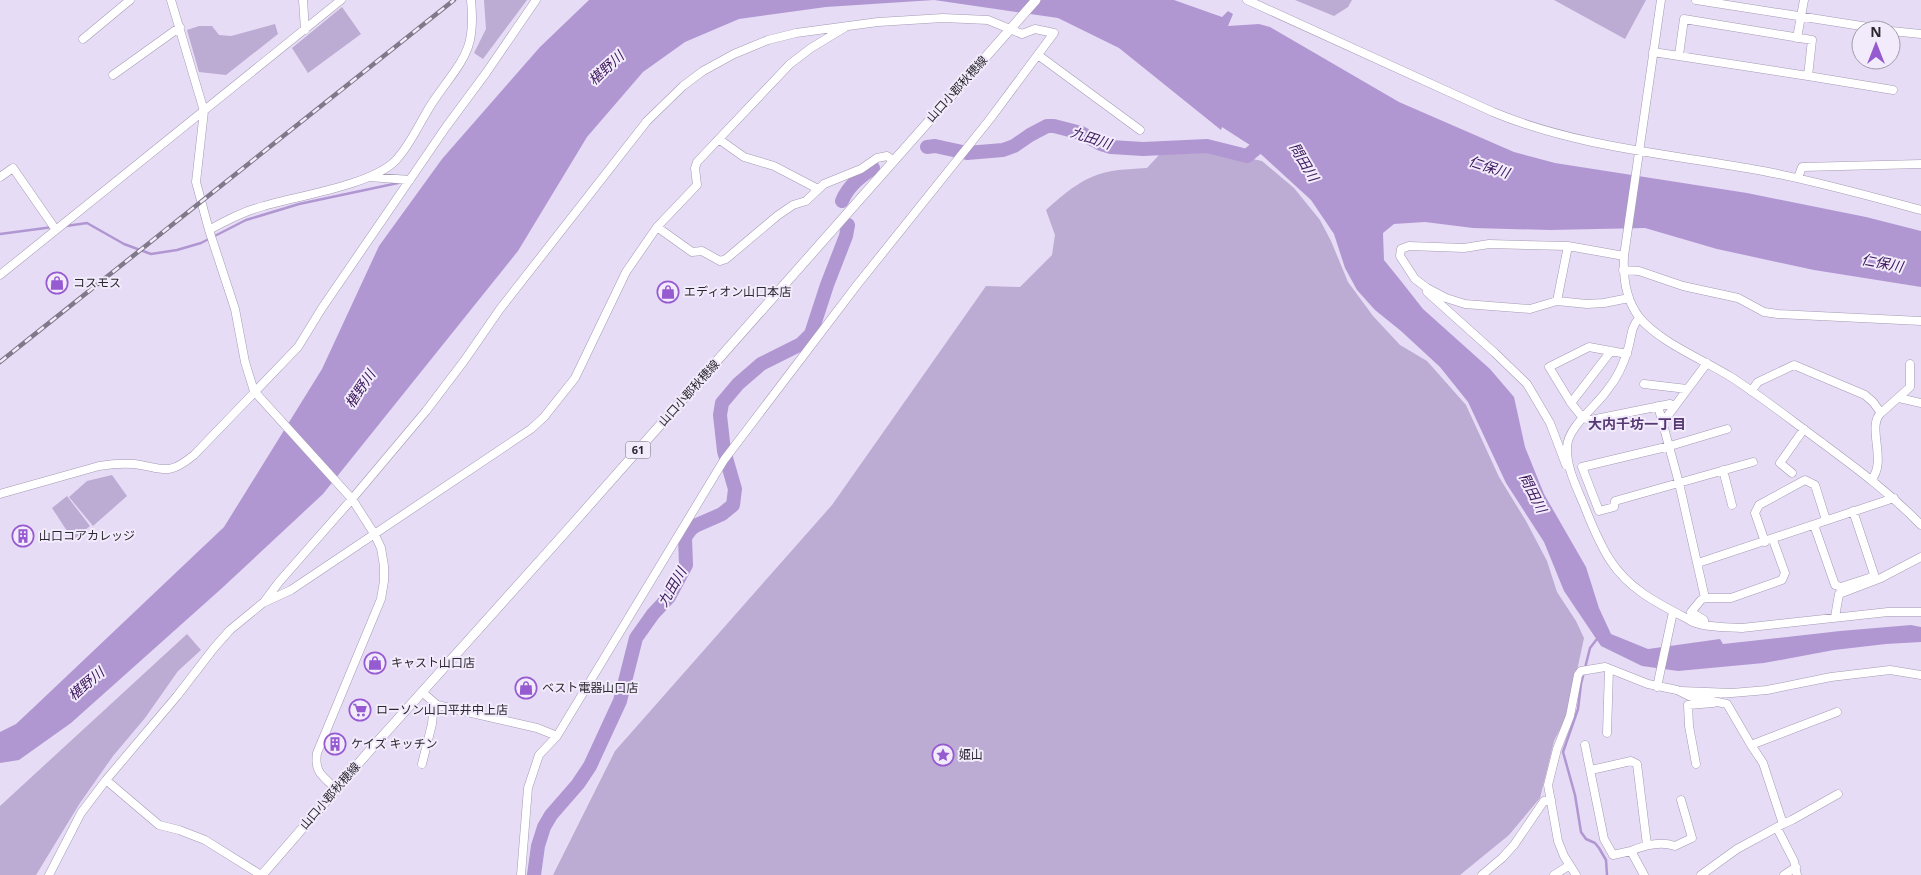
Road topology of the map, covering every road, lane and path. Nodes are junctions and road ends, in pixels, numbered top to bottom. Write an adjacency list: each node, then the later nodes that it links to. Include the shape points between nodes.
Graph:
1 (130, 0): 21 (street)
2 (171, 0): 15 (street)
3 (303, 0): 17 (street)
4 (341, 0): 17 (street)
5 (471, 0): 35 (street, via 473,28 468,50 395,161)
6 (536, 0): 37 (street)
7 (1036, 0): 16 (main road, 山口小郡秋穂線 / 61)
8 (1248, 0): 31 (street, via 1515,121)
9 (1661, 0): 22 (street)
10 (1696, 0): 12 (street)
11 (1804, 0): 12 (street)
12 (1801, 17): 13 (street); 20 (street)
13 (1851, 25)
14 (848, 26): 16 (street, via 924,19 971,19); 30 (street, via 790,64); 79 (street, via 768,40 702,71 683,86 647,121 500,309 426,411)
15 (180, 27): 25 (street); 28 (street)
16 (1012, 27): 23 (street, via 1022,34 1035,29 1054,33); 32 (main road, 山口小郡秋穂線 / 61)
17 (305, 30): 28 (street)
18 (1901, 32): 19 (street)
19 (1921, 34)
20 (1797, 38): 24 (street, via 1684,19); 26 (street, via 1812,40)
21 (83, 39)
22 (1653, 52): 24 (street); 31 (street)
23 (1038, 55): 29 (street); 104 (street, via 724,460)
24 (1679, 55): 26 (street)
25 (114, 75)
26 (1808, 76): 27 (street)
27 (1893, 90)
28 (204, 111): 41 (street); 42 (street, via 196,182)
29 (1140, 130)
30 (720, 140): 38 (street, via 744,156 774,166); 40 (street, via 697,162 697,185)
31 (1638, 151): 36 (street); 44 (street)
32 (893, 160): 38 (street, via 887,156 878,158); 99 (main road, 山口小郡秋穂線 / 61)
33 (1921, 164): 36 (street, via 1802,167)
34 (0, 177): 41 (street, via 13,168)
35 (367, 177): 37 (street); 42 (street, via 344,186 248,210)
36 (1798, 178): 39 (street)
37 (410, 180): 59 (street, via 298,347)
38 (818, 189): 40 (street, via 806,201 777,216 720,261 702,251 692,252)
39 (1921, 210)
40 (657, 227): 85 (street, via 626,272 575,378 544,417 531,430)
41 (56, 230): 46 (street)
42 (209, 230): 59 (street, via 235,309)
43 (1568, 246): 44 (street); 47 (street, via 1489,244 1464,248 1409,246 1402,249 1400,256); 49 (street)
44 (1624, 253): 45 (street)
45 (1623, 270): 48 (street); 51 (street, via 1639,271 1683,286 1738,298 1764,312)
46 (0, 276)
47 (1427, 288): 49 (street, via 1465,304 1530,309); 72 (street, via 1427,292 1527,384 1550,423 1567,466)
48 (1629, 298): 49 (street, via 1587,304); 50 (street)
49 (1557, 302)
50 (1639, 318): 53 (street, via 1633,326); 54 (street, via 1656,333)
51 (1921, 321)
52 (1611, 351): 53 (street); 61 (street); 61 (street, via 1589,347 1549,367)
53 (1627, 354): 66 (street, via 1609,389)
54 (1707, 363): 57 (street); 58 (street)
55 (1910, 364): 60 (street, via 1910,387)
56 (1644, 384): 57 (street)
57 (1688, 389): 64 (street)
58 (1751, 390): 65 (street, via 1758,382 1794,366 1864,395); 69 (street)
59 (255, 394): 77 (street, via 182,465 158,470 124,463 99,466); 79 (street)
60 (1899, 398): 62 (street); 65 (street)
61 (1571, 403): 66 (street)
62 (1921, 403)
63 (1658, 406): 64 (street); 66 (street, via 1591,420); 67 (street)
64 (1675, 406): 67 (street)
65 (1881, 413): 75 (street, via 1875,423 1878,463)
66 (1583, 418): 72 (street, via 1567,446)
67 (1663, 422): 70 (street)
68 (1727, 429): 70 (street)
69 (1804, 430): 74 (street, via 1780,463); 75 (street)
70 (1670, 446): 76 (street); 76 (street, via 1582,467 1599,511 1614,507 1615,501)
71 (1753, 462): 73 (street)
72 (1570, 465): 92 (street, via 1610,562 1634,588)
73 (1723, 470): 76 (street); 80 (street)
74 (1792, 472)
75 (1871, 480): 78 (street)
76 (1679, 483): 88 (street)
77 (1, 495)
78 (1894, 498): 81 (street); 83 (street)
79 (352, 499): 85 (street); 90 (street)
80 (1732, 505)
81 (1853, 511): 82 (street); 84 (street, via 1874,574 1872,577 1841,587 1834,585)
82 (1826, 520): 84 (street); 86 (street, via 1815,485 1805,480 1759,505 1755,513)
83 (1921, 524)
84 (1814, 525): 86 (street)
85 (375, 535): 90 (street, via 291,590); 111 (street, via 384,566 381,599 317,753 319,772)
86 (1769, 541): 88 (street); 89 (street, via 1785,573 1782,580 1731,598)
87 (1921, 557): 93 (street, via 1881,578 1839,594)
88 (1698, 563): 89 (street)
89 (1705, 598): 94 (street, via 1691,612 1704,620)
90 (264, 602): 110 (street, via 214,648)
91 (1921, 612): 93 (street)
92 (1672, 615): 94 (street); 97 (street)
93 (1835, 618): 94 (street, via 1742,628)
94 (1704, 624)
95 (1609, 669): 97 (street); 103 (street); 113 (street, via 1600,667 1580,671 1578,675 1570,716 1548,785)
96 (1921, 675): 98 (street, via 1890,670 1831,677 1767,690 1732,693)
97 (1658, 685): 98 (street)
98 (1676, 690): 100 (street, via 1689,696)
99 (422, 692): 101 (street); 111 (main road, 山口小郡秋穂線 / 61)
100 (1717, 700): 106 (street, via 1727,704); 108 (street, via 1713,704 1688,705 1688,726)
101 (434, 703): 104 (street, via 537,728); 107 (street)
102 (1837, 712): 106 (street)
103 (1607, 733)
104 (557, 736): 122 (street, via 539,754 528,788)
105 (1585, 745): 109 (street)
106 (1751, 746): 115 (street, via 1763,763)
107 (422, 764)
108 (1696, 764)
109 (1591, 770): 116 (street, via 1631,761 1637,764); 117 (street, via 1604,839 1613,855)
110 (106, 780): 120 (street, via 81,813); 121 (street, via 159,825 205,840)
111 (336, 789): 121 (main road, 山口小郡秋穂線 / 61)
112 (1838, 794): 115 (street)
113 (1551, 800): 118 (street, via 1558,841); 123 (street, via 1544,801 1514,845)
114 (1681, 800): 116 (street, via 1692,838 1675,846)
115 (1780, 826): 119 (street); 127 (street, via 1737,849)
116 (1646, 845): 117 (street)
117 (1631, 851): 126 (street)
118 (1570, 864): 124 (street); 125 (street)
119 (1797, 871): 128 (street)
120 (49, 875)
121 (262, 875)
122 (521, 875)
123 (1482, 875)
124 (1554, 875)
125 (1576, 875)
126 (1644, 875)
127 (1701, 875)
128 (1784, 875)

